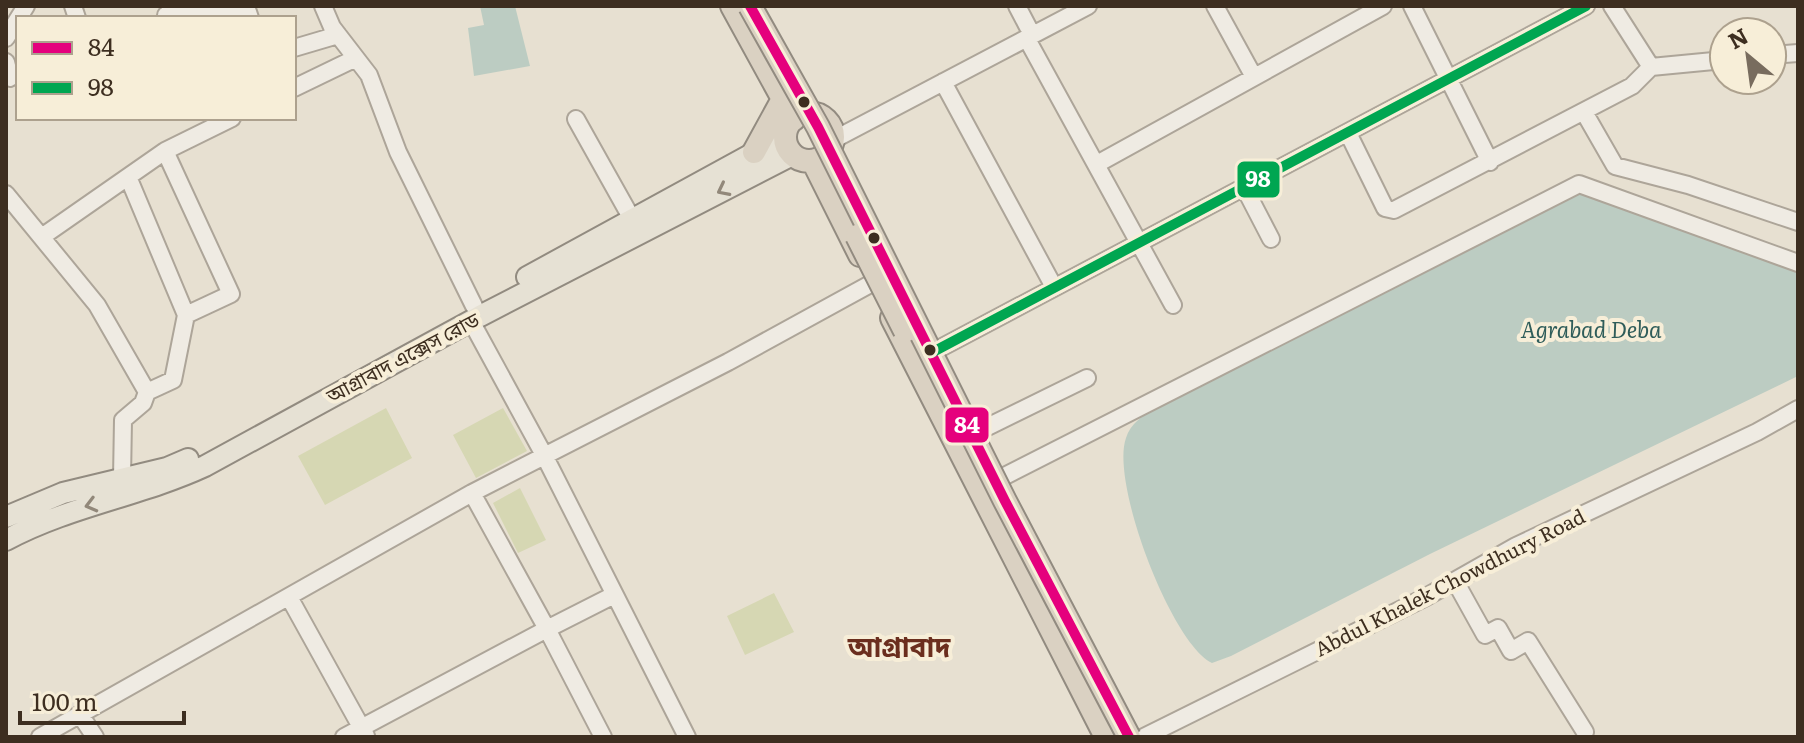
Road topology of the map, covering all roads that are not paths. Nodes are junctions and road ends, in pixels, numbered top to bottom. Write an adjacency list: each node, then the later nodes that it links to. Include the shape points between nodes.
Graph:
1 (323, 6): 15 (street)
2 (735, 6): 28 (highway); 73 (highway, bridge, via 780,82)
3 (751, 6): 28 (highway); 74 (highway, bridge, via 818,127)
4 (1017, 6): 14 (street)
5 (1066, 6): 14 (street)
6 (1088, 6): 14 (street)
7 (1215, 6): 20 (street)
8 (1383, 6): 20 (street)
9 (1412, 6): 21 (street)
10 (1586, 6): 21 (street)
11 (1612, 6): 19 (street)
12 (163, 13): 13 (street)
13 (249, 16)
14 (1027, 33): 22 (street); 28 (street); 32 (street)
15 (338, 35): 16 (street); 17 (street)
16 (296, 47)
17 (356, 58): 23 (street); 47 (street, via 369,75 398,152)
18 (1708, 62): 19 (street)
19 (1651, 67): 24 (street, via 1632,86)
20 (1254, 77): 32 (street)
21 (1448, 80): 27 (street); 31 (street)
22 (943, 82): 28 (street); 45 (street)
23 (296, 87)
24 (1584, 112): 31 (street); 33 (street)
25 (576, 119): 38 (street)
26 (228, 120): 29 (street)
27 (1348, 133): 31 (street, via 1389,211); 35 (street)
28 (808, 134): 30 (highway); 30 (main road, আগ্রাবাদ এক্সেস রোড); 44 (highway); 47 (main road, আগ্রাবাদ এক্সেস রোড, one-way to 47); 49 (highway)
29 (165, 151): 34 (street); 48 (street, via 231,294)
30 (754, 152): 38 (main road, আগ্রাবাদ এক্সেস রোড)
31 (1490, 162)
32 (1097, 164): 42 (street)
33 (1617, 167): 36 (street); 39 (street)
34 (129, 179): 40 (street); 48 (street)
35 (1244, 187): 41 (street); 42 (street)
36 (1606, 193): 43 (street); 55 (street, via 1579,184)
37 (6, 194): 40 (street)
38 (632, 219): 47 (main road, আগ্রাবাদ এক্সেস রোড)
39 (1798, 222)
40 (43, 236): 51 (street, via 97,305)
41 (1271, 239)
42 (1139, 242): 45 (street); 46 (street)
43 (1798, 263)
44 (874, 282): 54 (street); 72 (highway)
45 (1054, 287): 49 (street)
46 (1173, 305)
47 (473, 313): 54 (street); 56 (main road, আগ্রাবাদ এক্সেস রোড, via 195,456)
48 (186, 315): 51 (street, via 173,380)
49 (931, 353): 53 (highway)
50 (1087, 378): 53 (street)
51 (147, 392): 56 (street, via 143,403 123,420)
52 (1798, 409): 60 (street, Abdul Khalek Chowdhury Road)
53 (973, 434): 55 (highway)
54 (544, 455): 57 (street); 61 (street)
55 (997, 480): 74 (highway)
56 (130, 482): 58 (main road, আগ্রাবাদ এক্সেস রোড, via 63,493); 59 (main road, আগ্রাবাদ এক্সেস রোড, one-way to 59)
57 (472, 493): 62 (street); 63 (street)
58 (6, 517)
59 (6, 540)
60 (1455, 581): 66 (street, via 1485,635 1498,628 1511,651 1528,641); 75 (street, Abdul Khalek Chowdhury Road)
61 (614, 595): 63 (street); 71 (street)
62 (289, 597): 64 (street); 65 (street)
63 (547, 629): 65 (street); 70 (street)
64 (81, 716): 67 (street); 68 (street)
65 (364, 732): 69 (street)
66 (1587, 735)
67 (40, 737)
68 (95, 737)
69 (344, 737)
70 (603, 737)
71 (687, 737)
72 (1106, 737)
73 (1114, 737)
74 (1128, 737)
75 (1144, 737)

